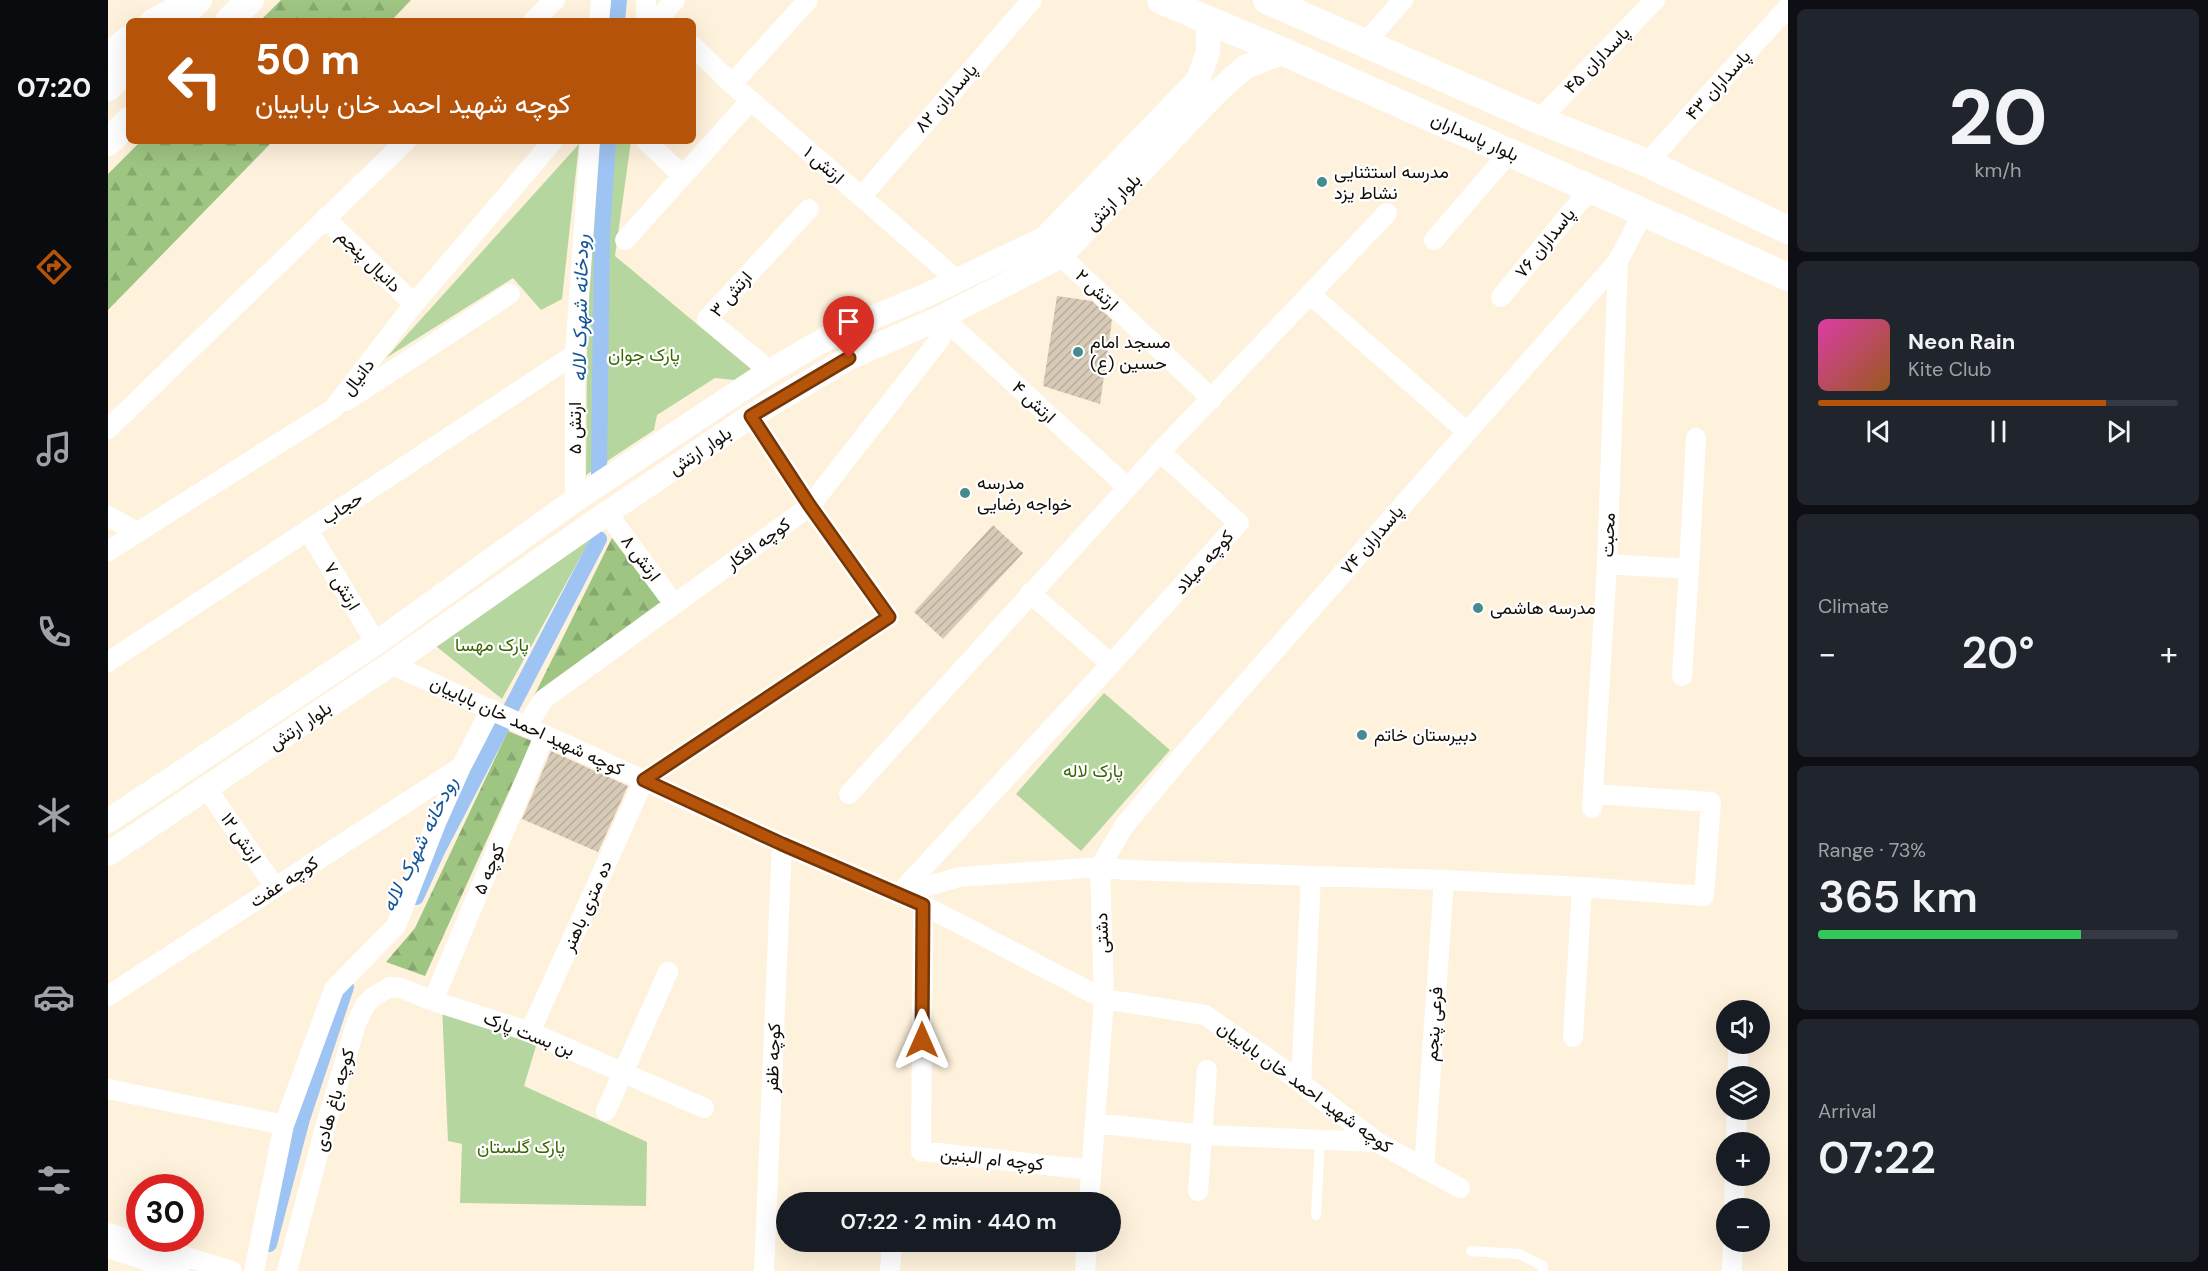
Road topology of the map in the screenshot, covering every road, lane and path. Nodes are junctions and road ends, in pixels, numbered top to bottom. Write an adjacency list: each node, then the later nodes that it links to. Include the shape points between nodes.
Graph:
1 (192, 0): 15 (street)
2 (198, 0): 16 (main road)
3 (250, 0): 17 (main road)
4 (555, 0): 18 (street)
5 (601, 0): 19 (street)
6 (646, 0): 20 (street)
7 (675, 0): 21 (street)
8 (808, 0): 29 (street)
9 (1032, 0): 43 (street, پاسداران ۸۲)
10 (1161, 0): 22 (main road, بلوار پاسداران)
11 (1267, 0): 24 (main road)
12 (1403, 0): 24 (street)
13 (1655, 0): 32 (street, پاسداران ۴۵)
14 (1788, 7): 40 (street, پاسداران ۴۳)
15 (158, 18)
16 (179, 18)
17 (232, 18)
18 (536, 18)
19 (599, 18)
20 (657, 18)
21 (660, 18)
22 (1208, 20): 26 (main road, بلوار پاسداران); 54 (street, بلوار ارتش, via 1208,52 1198,80 1045,238)
23 (126, 39): 27 (street)
24 (1365, 43): 32 (main road)
25 (696, 49): 29 (street, ارتش ۱)
26 (1284, 52): 39 (main road, بلوار پاسداران); 51 (street, بلوار ارتش, via 1245,68 1214,95)
27 (108, 54)
28 (126, 70): 30 (main road)
29 (732, 84): 31 (street, ارتش ۱)
30 (108, 87)
31 (751, 100): 41 (street); 43 (street, ارتش ۱)
32 (1539, 120): 40 (main road)
33 (126, 124): 34 (main road)
34 (108, 142)
35 (403, 144): 47 (street)
36 (550, 144): 59 (street, دانیال)
37 (590, 144): 61 (street, ارتش ۵)
38 (649, 144): 41 (street)
39 (1509, 153): 42 (main road, بلوار پاسداران); 50 (street)
40 (1647, 163): 48 (main road)
41 (682, 175): 49 (street)
42 (1590, 189): 46 (main road, بلوار پاسداران); 58 (street, پاسداران ۷۶)
43 (861, 197): 54 (street, ارتش ۱)
44 (809, 209): 62 (street, ارتش ۳, via 706,319)
45 (1387, 213): 57 (street)
46 (1643, 213): 52 (street, پاسداران ۷۴); 53 (main road, بلوار پاسداران)
47 (325, 218): 59 (street, دانیال پنجم); 66 (street)
48 (1786, 225)
49 (625, 240)
50 (1434, 240)
51 (1061, 256): 60 (street, بلوار ارتش); 63 (street, ارتش ۲)
52 (1618, 261): 67 (street, پاسداران ۷۴); 78 (street, محبت)
53 (1788, 277)
54 (958, 281): 56 (street, بلوار ارتش)
55 (510, 294): 64 (street)
56 (929, 294): 60 (street); 62 (street, بلوار ارتش, via 836,333)
57 (1311, 295): 63 (street); 67 (street)
58 (1501, 297)
59 (414, 304): 64 (street, دانیال)
60 (942, 317): 65 (street, بلوار ارتش, via 849,358); 70 (street, ارتش ۴); 72 (street, کوچه افکار, via 940,339)
61 (575, 354): 71 (street, ارتش ۵); 75 (street, حجاب)
62 (770, 371): 71 (street, بلوار ارتش)
63 (1212, 399): 69 (street)
64 (333, 409): 76 (street, دانیال)
65 (751, 416): 72 (street); 73 (street, بلوار ارتش)
66 (108, 429)
67 (1467, 432): 99 (street, پاسداران ۷۴, via 1181,758 1124,826)
68 (1696, 438): 79 (street)
69 (1160, 452): 70 (street); 85 (street, کوچه میلاد, via 1239,523)
70 (1126, 486): 80 (street)
71 (575, 500): 82 (street, بلوار ارتش)
72 (810, 506): 81 (street, کوچه افکار); 91 (street, via 889,617)
73 (607, 513): 81 (street, ارتش ۸); 84 (street, بلوار ارتش)
74 (108, 516): 76 (street)
75 (308, 530): 82 (street, ارتش ۷); 83 (street, حجاب)
76 (137, 532): 77 (street, دانیال)
77 (108, 551)
78 (1607, 564): 79 (street); 103 (street, محبت, via 1592,801 1711,802 1704,896)
79 (1689, 569): 86 (street)
80 (1030, 592): 85 (street); 93 (street)
81 (674, 604): 88 (street, کوچه افکار, via 544,699)
82 (376, 643): 84 (street); 94 (street, بلوار ارتش)
83 (108, 662)
84 (391, 664): 87 (street, کوچه شهید احمد خان باباییان); 92 (street, بلوار ارتش)
85 (1111, 664): 104 (street, کوچه میلاد)
86 (1682, 676)
87 (495, 711): 88 (street, کوچه شهید احمد خان باباییان); 90 (street)
88 (523, 726): 89 (street, کوچه شهید احمد خان باباییان)
89 (544, 736): 91 (street, کوچه شهید احمد خان باباییان); 109 (street, کوچه ۵)
90 (461, 767): 102 (street, کوچه عفت); 119 (street, via 396,926 334,989)
91 (644, 780): 97 (street, کوچه شهید احمد خان باباییان); 110 (street, ده متری باهنر)
92 (207, 789): 96 (street, بلوار ارتش); 102 (street, ارتش ۱۲)
93 (849, 794)
94 (136, 804): 95 (street, بلوار ارتش); 96 (street)
95 (108, 821)
96 (150, 826): 98 (street, بلوار ارتش)
97 (782, 844): 104 (street, کوچه شهید احمد خان باباییان); 139 (street, کوچه ظفر)
98 (108, 854)
99 (1100, 867): 100 (street); 104 (street, via 959,877); 108 (street, دشتی)
100 (1311, 876): 101 (street); 114 (street)
101 (1443, 880): 103 (street); 123 (street, فرعی پنجم)
102 (275, 887): 107 (street, کوچه عفت)
103 (1582, 887): 111 (street)
104 (898, 895): 105 (street, کوچه شهید احمد خان باباییان)
105 (923, 905): 108 (street, کوچه شهید احمد خان باباییان); 124 (street, کوچه ام البنین, via 921,1151)
106 (668, 972): 113 (street)
107 (108, 996)
108 (1104, 999): 114 (street, کوچه شهید احمد خان باباییان, via 1205,1015); 118 (street, دشتی)
109 (433, 1001): 110 (street, بن بست پارک); 138 (street, کوچه باغ هادی, via 390,987 365,1005 326,1124)
110 (530, 1032): 113 (street, بن بست پارک)
111 (1573, 1037)
112 (1207, 1070): 120 (street)
113 (623, 1072): 116 (street, بن بست پارک); 117 (street)
114 (1301, 1083): 122 (street, کوچه شهید احمد خان باباییان)
115 (108, 1089): 119 (street)
116 (704, 1108)
117 (606, 1111)
118 (1095, 1123): 120 (street); 124 (street, دشتی)
119 (284, 1125): 137 (street)
120 (1203, 1135): 121 (street); 126 (street)
121 (1320, 1140): 122 (street); 128 (lane)
122 (1377, 1142): 123 (street, کوچه شهید احمد خان باباییان)
123 (1424, 1169): 125 (street, کوچه شهید احمد خان باباییان)
124 (1091, 1170): 127 (street, دشتی)
125 (1460, 1188)
126 (1198, 1191)
127 (1090, 1192)
128 (1316, 1215)
129 (108, 1233): 136 (street)
130 (108, 1248): 135 (street)
131 (1471, 1251): 142 (lane, via 1519,1254 1543,1266)
132 (891, 1252): 140 (street)
133 (1086, 1252): 141 (street)
134 (1733, 1252): 143 (street)
135 (179, 1271)
136 (232, 1271)
137 (254, 1271)
138 (287, 1271)
139 (764, 1271)
140 (890, 1271)
141 (1085, 1271)
142 (1543, 1271)
143 (1732, 1271)

